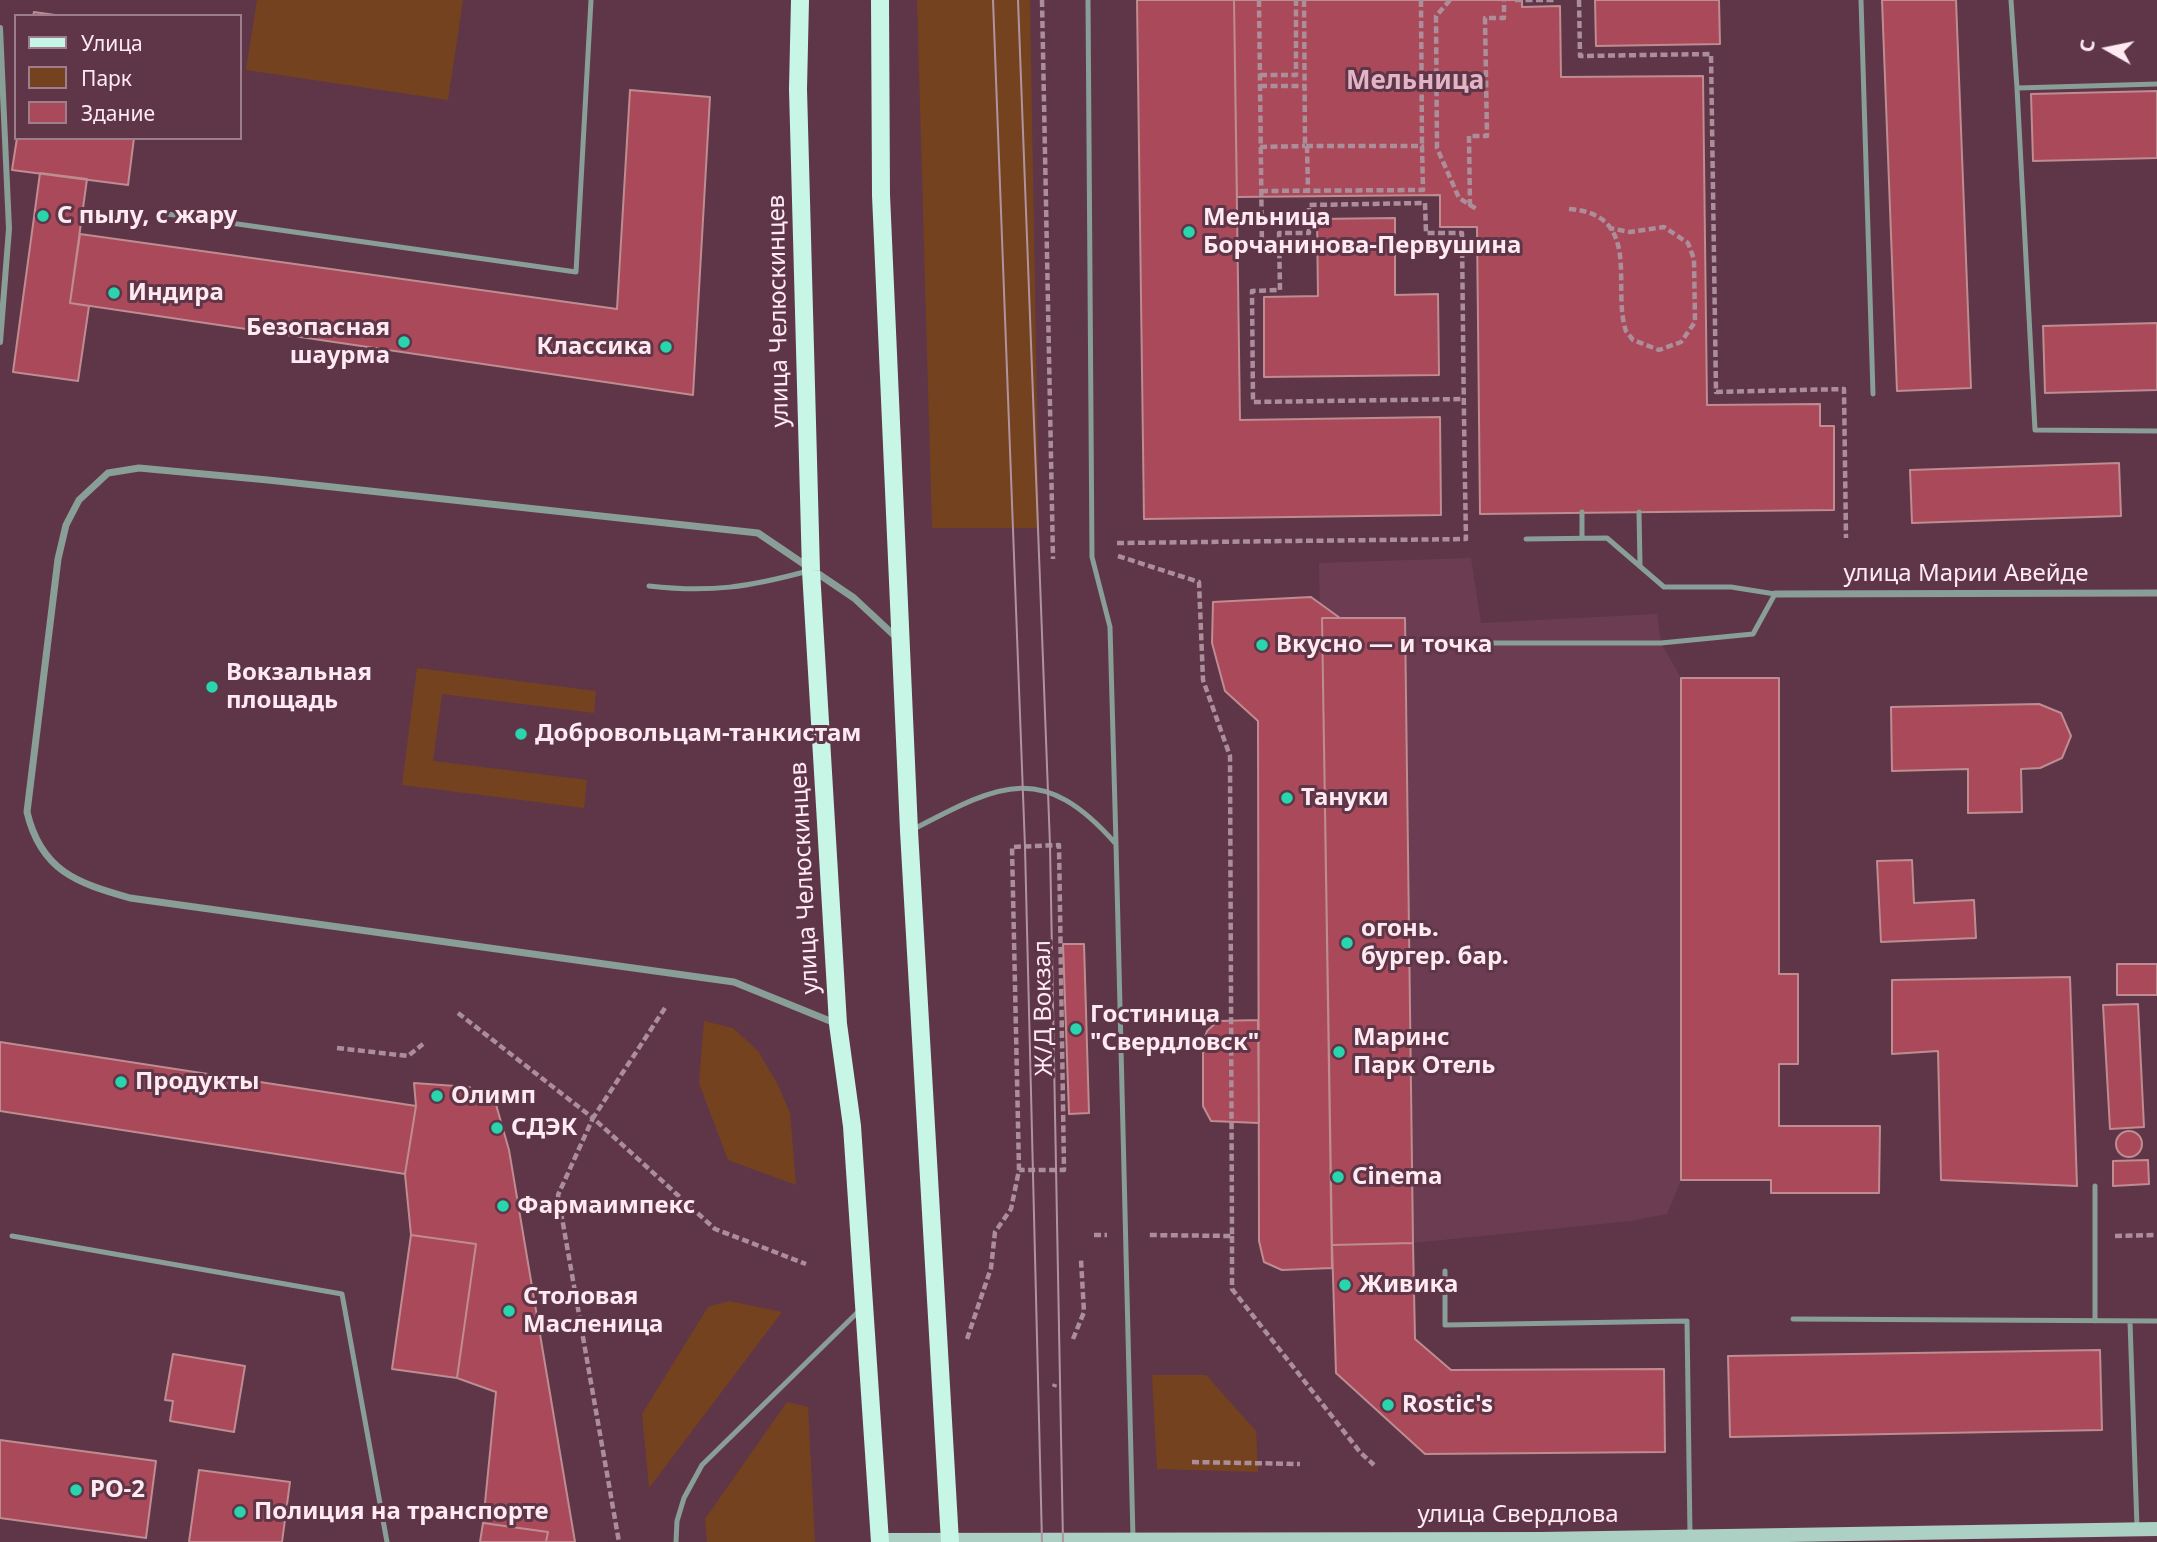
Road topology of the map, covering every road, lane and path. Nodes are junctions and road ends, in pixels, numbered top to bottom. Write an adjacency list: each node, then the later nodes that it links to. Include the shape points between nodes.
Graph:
1 (591, 0): 32 (lane, via 576,272)
2 (800, 0): 48 (main road, улица Челюскинцев)
3 (880, 0): 52 (main road, via 881,195)
4 (1042, 0): 46 (path)
5 (1088, 0): 55 (lane, via 1092,557 1110,627)
6 (1259, 0): 19 (path)
7 (1296, 0): 19 (path, via 1296,75)
8 (1304, 0): 22 (path)
9 (1421, 0): 25 (path)
10 (1450, 0): 29 (path, via 1436,16 1437,148 1458,198)
11 (1504, 0): 29 (path, via 1504,18 1485,18 1487,136 1469,136)
12 (1515, 0): 13 (path)
13 (1550, 0): 14 (path)
14 (1557, 0)
15 (1579, 0): 43 (path, via 1580,56 1711,54 1716,392 1844,390)
16 (1861, 0): 36 (lane)
17 (2011, 0): 23 (lane)
18 (0, 28): 35 (street, via 9,229)
19 (1260, 75): 21 (path)
20 (2157, 84): 23 (lane)
21 (1260, 86): 22 (path); 26 (path)
22 (1305, 86): 24 (path)
23 (2017, 88): 38 (lane, via 2035,430)
24 (1306, 146): 25 (path); 26 (path); 28 (path)
25 (1422, 146): 28 (path, via 1423,190)
26 (1260, 147): 27 (path)
27 (1261, 191): 28 (path); 34 (path, via 1262,250)
28 (1308, 191)
29 (1470, 206): 31 (path)
30 (1569, 209): 33 (path, via 1598,218)
31 (1478, 210)
32 (166, 215)
33 (1609, 228): 33 (path, via 1630,232 1664,227 1688,243 1694,259 1695,322 1681,342 1659,350 1647,348 1626,331 1623,264)
34 (1279, 250): 37 (path, via 1279,290 1252,290 1253,401); 37 (path, via 1279,233 1309,233 1308,205 1425,203 1426,233 1462,233)
35 (0, 342)
36 (1873, 394)
37 (1464, 398): 44 (path, via 1466,539)
38 (2157, 431)
39 (1582, 512): 42 (lane)
40 (1639, 512): 47 (lane)
41 (1526, 538): 42 (lane)
42 (1582, 538): 47 (lane, via 1607,538)
43 (1846, 538)
44 (1117, 543)
45 (1118, 556): 67 (path, via 1199,582 1203,680 1230,756)
46 (1053, 559)
47 (1640, 565): 51 (lane, via 1664,587 1731,587)
48 (811, 571): 49 (lane, via 751,587 694,591); 52 (street, via 854,598); 58 (main road, улица Челюскинцев); 58 (street, via 758,533 281,481 139,468 115,471 93,484 66,525 27,812 41,850 59,869 86,885 130,898 734,982)
49 (649, 586)
50 (2157, 593): 51 (street, улица Марии Авейде)
51 (1775, 594): 53 (lane, via 1753,634 1661,643)
52 (903, 643): 54 (main road)
53 (1433, 643)
54 (909, 831): 55 (lane, via 988,792 1046,789 1091,815); 86 (main road)
55 (1116, 844): 64 (lane)
56 (665, 1007): 61 (path)
57 (458, 1013): 61 (path)
58 (838, 1024): 71 (main road, улица Челюскинцев, via 852,1126)
59 (423, 1044): 60 (path, via 408,1056)
60 (337, 1048)
61 (593, 1118): 69 (path, via 715,1229); 88 (path, via 558,1195)
62 (1019, 1170): 62 (path, Ж/Д Вокзал, via 1012,847 1059,845 1064,1170); 77 (path, Ж/Д Вокзал, via 1011,1209 995,1232 991,1268)
63 (2095, 1186): 73 (lane)
64 (1126, 1234): 65 (path); 67 (path); 84 (lane)
65 (1094, 1235)
66 (12, 1236): 87 (lane, via 342,1294)
67 (1232, 1236): 80 (path, via 1232,1289)
68 (1081, 1260): 76 (path, via 1084,1312)
69 (806, 1264)
70 (1445, 1271): 83 (lane, via 1446,1325 1688,1321)
71 (863, 1306): 85 (main road, улица Челюскинцев); 89 (lane, via 702,1465 684,1498)
72 (1793, 1320): 73 (lane)
73 (2095, 1321): 75 (lane)
74 (2157, 1321): 75 (lane)
75 (2130, 1322): 81 (lane)
76 (1073, 1339)
77 (966, 1343)
78 (1192, 1462): 79 (path)
79 (1300, 1464)
80 (1374, 1465)
81 (2137, 1530): 82 (main road, улица Свердлова); 83 (main road, улица Свердлова)
82 (2157, 1530)
83 (1690, 1535): 84 (main road, улица Свердлова)
84 (1133, 1540): 86 (main road, улица Свердлова)
85 (880, 1541): 86 (main road, улица Свердлова)
86 (950, 1541)
87 (387, 1542)
88 (619, 1542)
89 (676, 1542)

